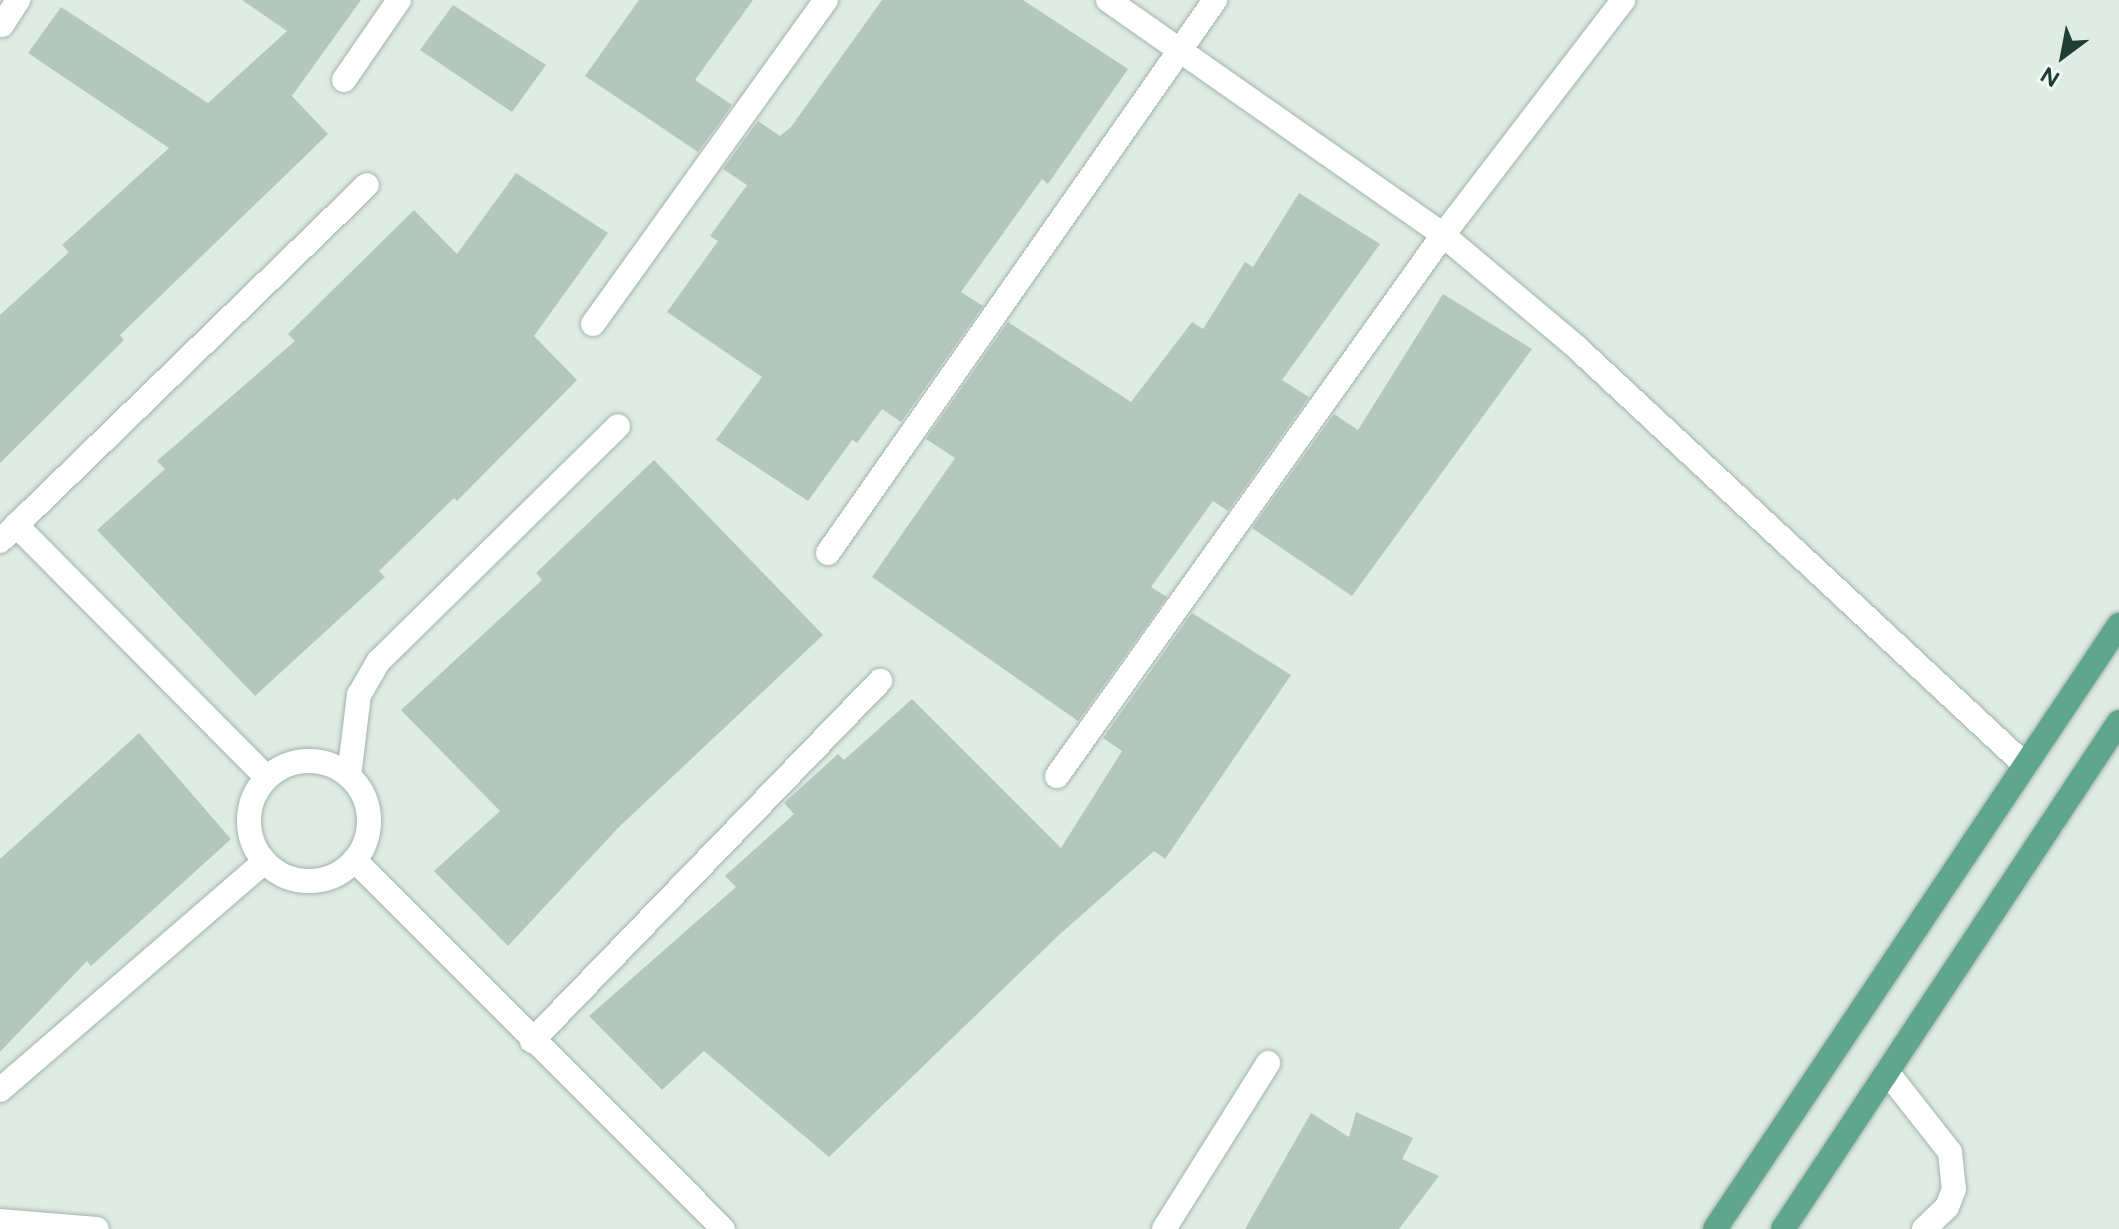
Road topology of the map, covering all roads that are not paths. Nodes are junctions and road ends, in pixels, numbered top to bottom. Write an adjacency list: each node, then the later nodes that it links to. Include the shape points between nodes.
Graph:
1 (18, 0): 7 (lane)
2 (399, 0): 9 (lane)
3 (826, 0): 12 (lane)
4 (1108, 0): 8 (lane)
5 (1215, 0): 8 (lane)
6 (1623, 0): 11 (lane)
7 (2, 25)
8 (1180, 51): 11 (lane); 15 (lane)
9 (344, 80)
10 (367, 185): 14 (lane)
11 (1443, 235): 19 (lane, via 1574,345); 21 (lane)
12 (593, 324)
13 (618, 426): 20 (lane, via 379,661 359,695)
14 (8, 533): 22 (lane)
15 (828, 553)
16 (2119, 625): 19 (main road)
17 (880, 681): 25 (lane)
18 (2119, 722): 27 (main road)
19 (2025, 765): 33 (main road)
20 (349, 776): 22 (lane, via 333,766 298,762); 23 (lane, via 368,807 365,844)
21 (1057, 776)
22 (267, 778): 24 (lane, via 249,809 249,828)
23 (355, 860): 24 (lane, via 321,880 300,881); 25 (lane)
24 (264, 862): 28 (lane)
25 (532, 1041): 31 (lane)
26 (1268, 1063): 32 (lane)
27 (1887, 1072): 34 (main road); 35 (lane, via 1950,1152 1954,1189 1947,1207)
28 (0, 1090)
29 (0, 1221): 30 (lane)
30 (97, 1229)
31 (723, 1229)
32 (1164, 1229)
33 (1715, 1229)
34 (1783, 1229)
35 (1924, 1229)

